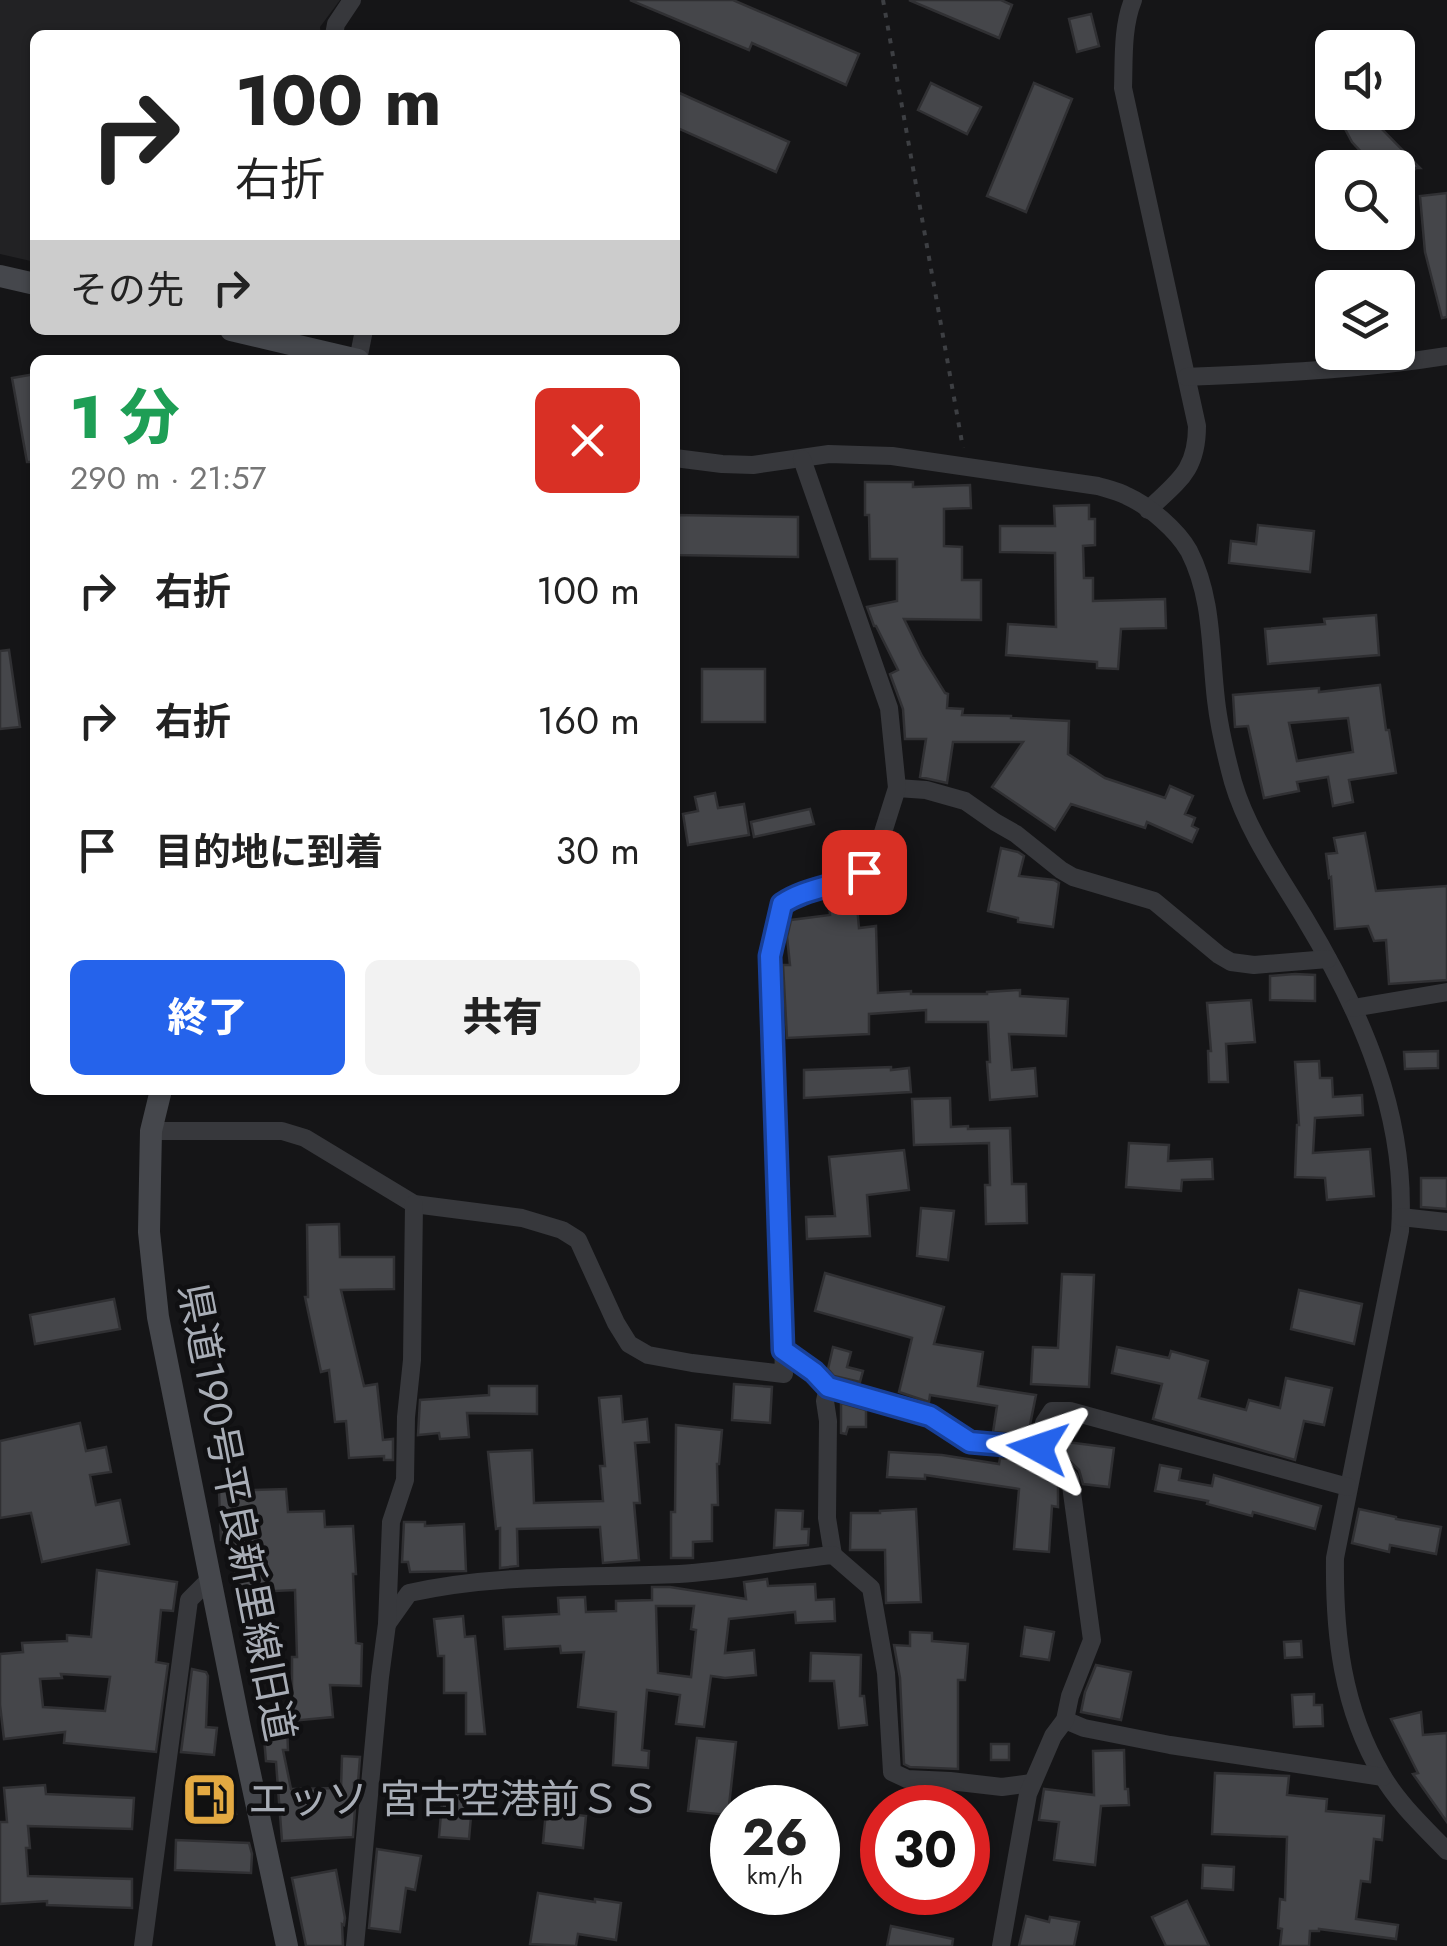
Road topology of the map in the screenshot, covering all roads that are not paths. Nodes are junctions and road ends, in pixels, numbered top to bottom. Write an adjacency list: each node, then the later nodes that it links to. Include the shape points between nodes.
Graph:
1 (352, 0): 3 (street)
2 (1134, 0): 9 (street, via 1123,88)
3 (335, 30)
4 (0, 276): 5 (street)
5 (30, 283)
6 (252, 335): 7 (street)
7 (337, 355)
8 (1447, 356): 9 (street)
9 (1187, 377): 12 (street, via 1197,446 1190,467)
10 (680, 459): 11 (street, via 753,465)
11 (802, 459): 12 (street, via 861,454 966,465 1098,486); 13 (street, via 889,708)
12 (1148, 510): 14 (street, via 1187,548 1206,598 1216,703 1240,803)
13 (897, 788): 14 (street, via 966,801 1073,877 1154,901 1231,962); 22 (street, via 864,872 782,904 770,956)
14 (1328, 959): 16 (street)
15 (1447, 992): 16 (street)
16 (1354, 1008): 20 (street, via 1394,1129)
17 (160, 1095): 18 (street, 県道190号平良新里線旧道)
18 (151, 1131): 19 (street, via 305,1138); 27 (street, 県道190号平良新里線旧道, via 152,1274)
19 (414, 1204): 22 (street, via 522,1218 578,1240 616,1323 629,1344 648,1354 784,1374); 28 (street, via 406,1480 392,1522)
20 (1401, 1217): 21 (street); 25 (street)
21 (1447, 1222)
22 (783, 1350): 23 (street)
23 (828, 1387): 24 (street, via 930,1416 970,1442); 26 (street, via 827,1518)
24 (1038, 1448): 25 (street, via 1052,1411 1070,1411); 29 (street, via 1070,1478 1092,1640)
25 (1348, 1487): 30 (street, via 1335,1558 1340,1664 1356,1724)
26 (834, 1555): 28 (street, via 682,1574 450,1584 409,1593); 31 (street, via 870,1588 886,1673 892,1772 1002,1788)
27 (210, 1579): 33 (street, via 189,1600); 34 (street, 県道190号平良新里線旧道)
28 (387, 1624): 35 (street)
29 (1065, 1720): 30 (street, via 1170,1745); 31 (street)
30 (1382, 1777): 32 (street)
31 (1032, 1783): 36 (street)
32 (1447, 1851)
33 (143, 1946)
34 (286, 1946)
35 (354, 1946)
36 (1001, 1946)

